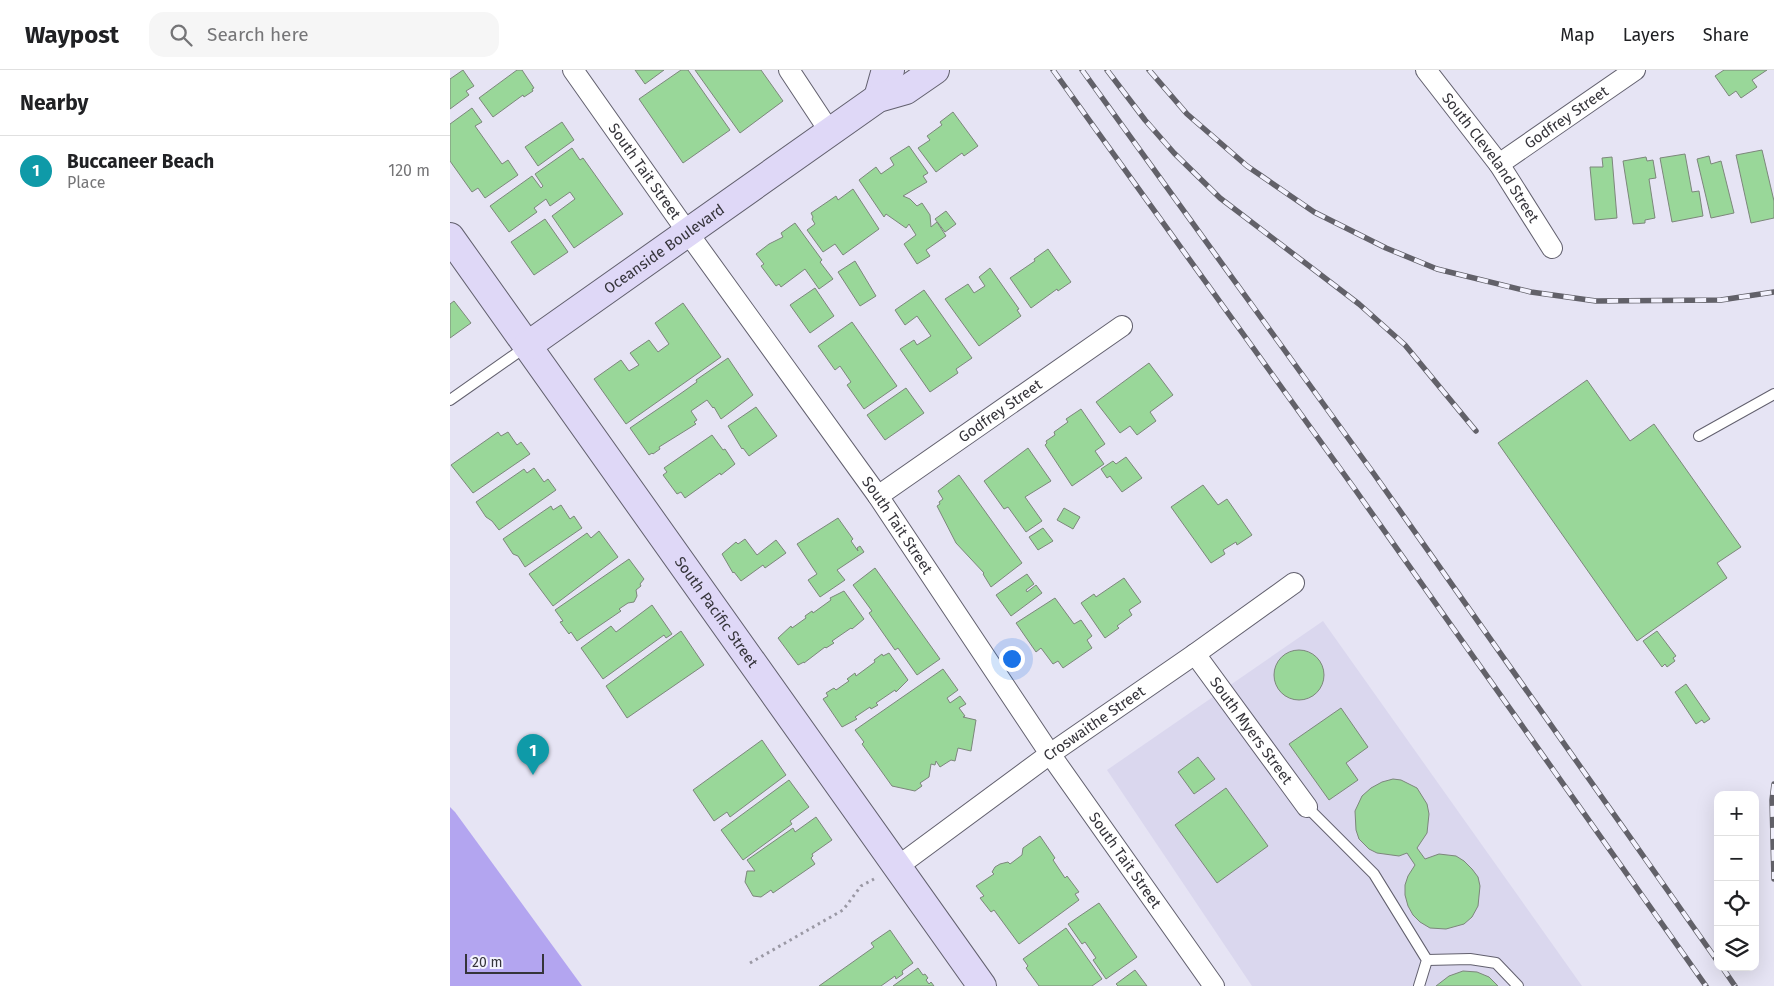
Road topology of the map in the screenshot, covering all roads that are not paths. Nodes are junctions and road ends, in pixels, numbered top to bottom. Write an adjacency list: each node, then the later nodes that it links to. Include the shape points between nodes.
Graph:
1 (573, 70): 10 (street, South Tait Street)
2 (789, 70): 8 (street)
3 (890, 70): 7 (main road, via 885,73)
4 (935, 70): 7 (main road, Oceanside Boulevard, via 906,90)
5 (1426, 70): 9 (street, South Cleveland Street)
6 (1635, 70): 9 (street, Godfrey Street)
7 (878, 98): 8 (main road, Oceanside Boulevard)
8 (830, 132): 10 (main road, Oceanside Boulevard)
9 (1499, 164): 12 (street, South Cleveland Street)
10 (688, 233): 14 (main road, Oceanside Boulevard); 18 (street, South Tait Street)
11 (450, 237): 14 (main road, South Pacific Street)
12 (1552, 248)
13 (1122, 326): 18 (street, Godfrey Street)
14 (526, 346): 16 (lane, Oceanside Boulevard); 23 (main road, South Pacific Street)
15 (1774, 394): 17 (lane)
16 (450, 400)
17 (1699, 436)
18 (878, 496): 21 (street, South Tait Street)
19 (1294, 583): 20 (street, Croswaithe Street)
20 (1195, 654): 21 (street, Croswaithe Street); 22 (street, South Myers Street)
21 (1050, 754): 23 (street, Croswaithe Street); 26 (street, South Tait Street)
22 (1308, 808): 24 (lane, via 1374,874)
23 (897, 867): 25 (main road, South Pacific Street)
24 (1427, 960): 27 (lane); 28 (lane, via 1470,959 1496,964)
25 (982, 986)
26 (1214, 986)
27 (1419, 986)
28 (1518, 986)

